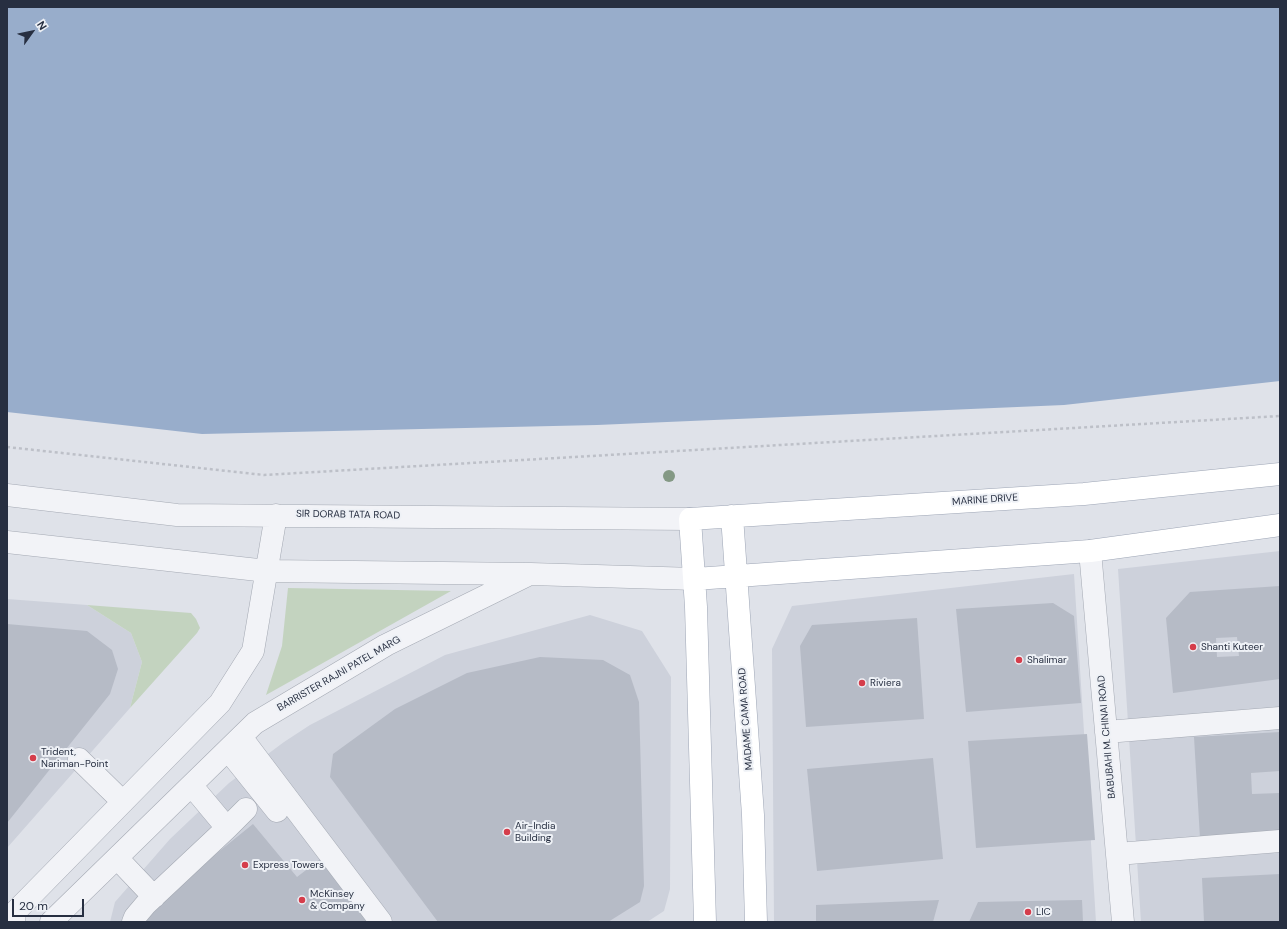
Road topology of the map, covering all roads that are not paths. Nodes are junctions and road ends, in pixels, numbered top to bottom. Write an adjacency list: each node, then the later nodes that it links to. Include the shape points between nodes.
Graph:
1 (1280, 474): 4 (main road, MARINE DRIVE, via 1084,494)
2 (7, 495): 3 (street, SIR DORAB TATA ROAD, via 178,515)
3 (276, 515): 5 (street, SIR DORAB TATA ROAD); 9 (street)
4 (732, 516): 5 (main road, MARINE DRIVE); 11 (main road, MADAME CAMA ROAD)
5 (690, 518): 12 (main road)
6 (1280, 525): 8 (main road)
7 (7, 542): 9 (street)
8 (1090, 551): 11 (main road); 14 (street, BABUBAHI M. CHINAI ROAD)
9 (267, 571): 10 (street); 18 (street, via 253,651 220,703)
10 (531, 574): 12 (street, BARRISTER RAJNI PATEL MARG); 15 (street, BARRISTER RAJNI PATEL MARG, via 386,645 255,723)
11 (736, 577): 12 (main road); 31 (main road, MADAME CAMA ROAD, via 753,815)
12 (695, 579): 30 (main road)
13 (1280, 718): 14 (street)
14 (1106, 732): 23 (street, BABUBAHI M. CHINAI ROAD)
15 (234, 744): 17 (street, BARRISTER RAJNI PATEL MARG); 20 (street); 29 (street)
16 (79, 759): 18 (street)
17 (192, 786): 21 (street); 24 (street, BARRISTER RAJNI PATEL MARG)
18 (123, 802): 26 (street)
19 (246, 809): 21 (street)
20 (277, 811)
21 (227, 828): 25 (street)
22 (1280, 841): 23 (street)
23 (1118, 854): 32 (street, BABUBAHI M. CHINAI ROAD)
24 (117, 858): 25 (street); 27 (street, BARRISTER RAJNI PATEL MARG)
25 (154, 896): 28 (street)
26 (17, 917)
27 (51, 922)
28 (133, 922)
29 (381, 922)
30 (705, 922)
31 (756, 922)
32 (1123, 922)

